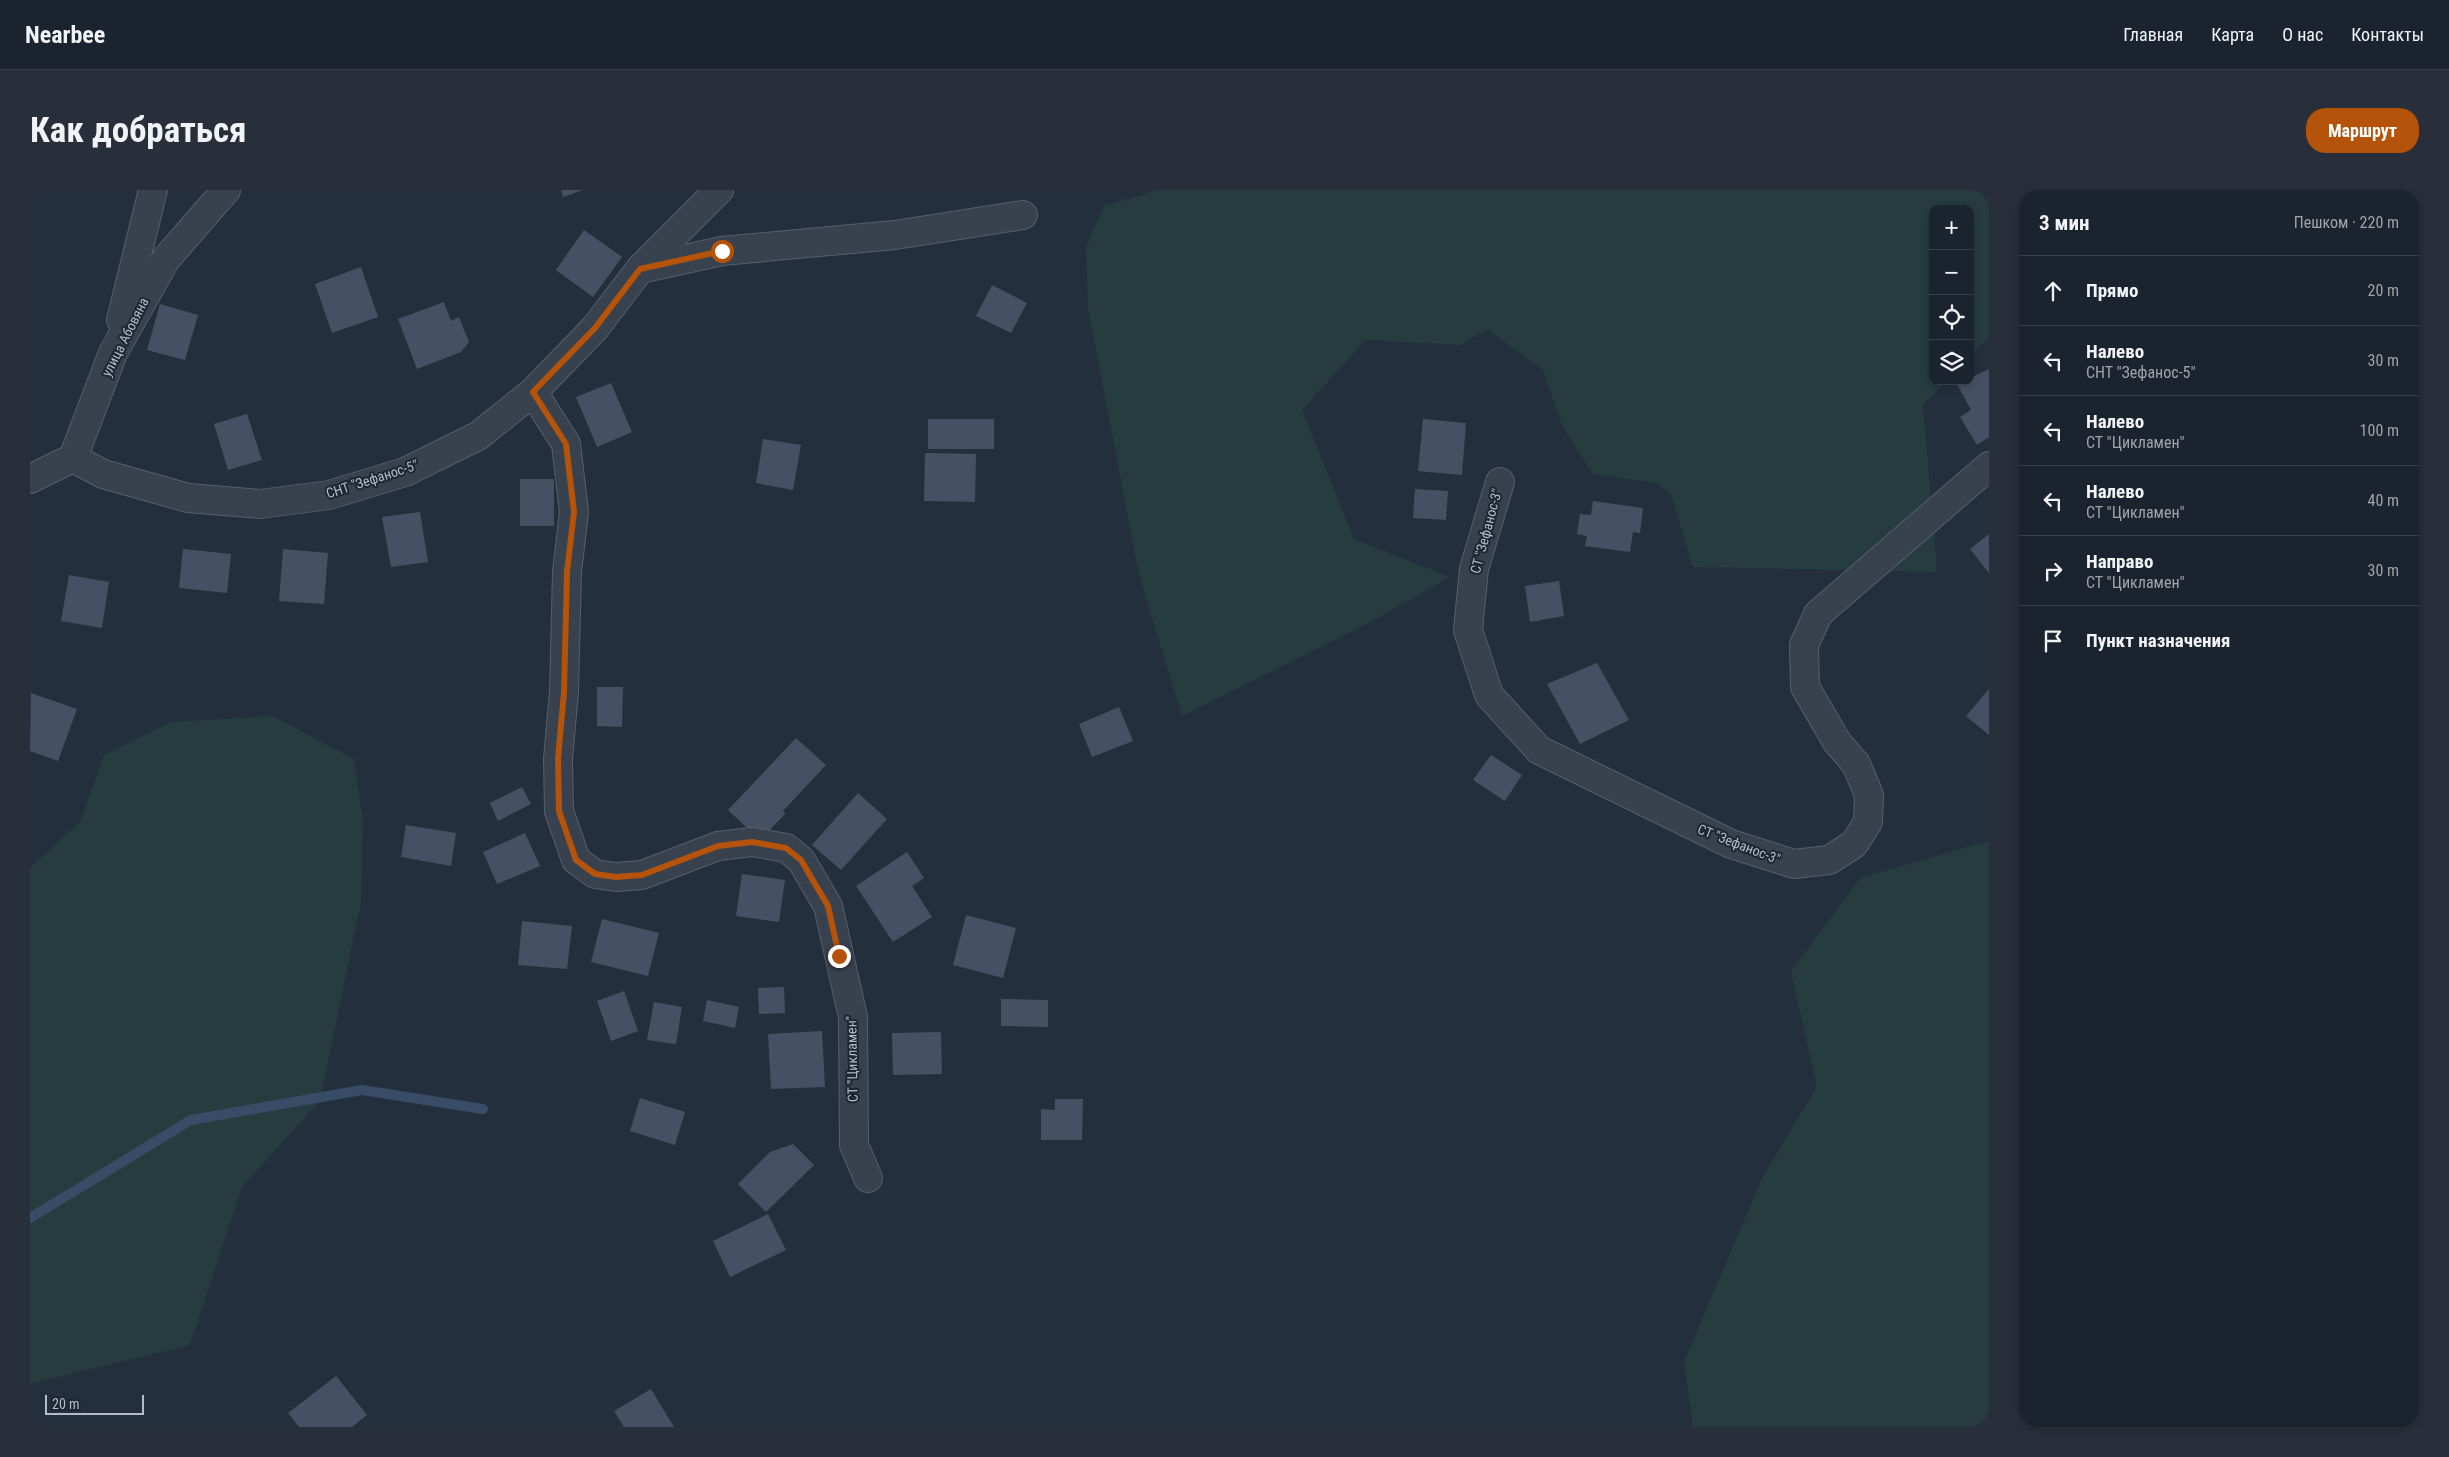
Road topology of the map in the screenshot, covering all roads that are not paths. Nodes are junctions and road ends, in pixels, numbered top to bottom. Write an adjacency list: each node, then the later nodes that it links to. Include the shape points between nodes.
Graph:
1 (152, 190): 6 (street)
2 (226, 190): 6 (street, улица Абовяна, via 166,259)
3 (719, 190): 5 (street, СНТ "Зефанос-5")
4 (1023, 215): 5 (street, via 895,235 722,251)
5 (640, 269): 7 (street, СНТ "Зефанос-5", via 595,328)
6 (114, 353): 8 (street, улица Абовяна)
7 (533, 392): 8 (street, СНТ "Зефанос-5", via 478,436 405,472 329,495 260,504 188,498 103,474); 12 (street, СТ "Цикламен", via 566,444 574,512 567,572 564,692 558,759 559,811 576,860 595,874 616,877 642,875 718,846 752,842 786,848 801,860 828,906 853,1017 854,1145)
8 (73, 458): 10 (street)
9 (1989, 466): 11 (street, СТ "Зефанос-3", via 1818,614 1804,645 1805,687 1837,742 1856,764 1869,795 1868,822 1854,844 1829,860 1794,864 1731,844 1539,750 1488,695 1468,630 1474,569)
10 (30, 479)
11 (1500, 482)
12 (868, 1178)

